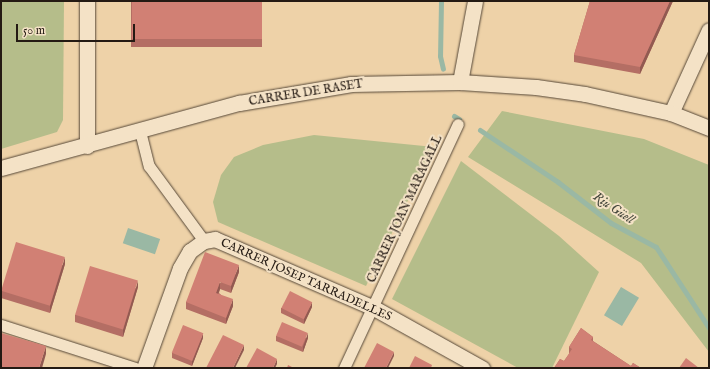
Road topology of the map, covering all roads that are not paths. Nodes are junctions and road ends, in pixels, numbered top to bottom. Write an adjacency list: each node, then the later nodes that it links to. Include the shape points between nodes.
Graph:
1 (87, 1): 9 (street)
2 (475, 1): 4 (street)
3 (709, 30): 5 (street)
4 (460, 82): 5 (street, CARRER DE RASET, via 508,83 585,94); 8 (street, CARRER DE RASET, via 351,84 299,91 239,103)
5 (671, 113): 7 (street, CARRER DE RASET)
6 (458, 124): 12 (street, CARRER JOAN MARAGALL)
7 (709, 128)
8 (140, 131): 9 (street, CARRER DE RASET); 11 (street, via 149,166)
9 (87, 146): 10 (street, CARRER DE RASET)
10 (1, 168)
11 (209, 240): 12 (street, CARRER JOSEP TARRADELLES); 15 (street, via 190,251 180,268)
12 (374, 308): 16 (street, CARRER JOAN MARAGALL); 17 (street, CARRER JOSEP TARRADELLES)
13 (1, 325): 14 (street)
14 (135, 368)
15 (144, 368)
16 (344, 368)
17 (482, 368)

